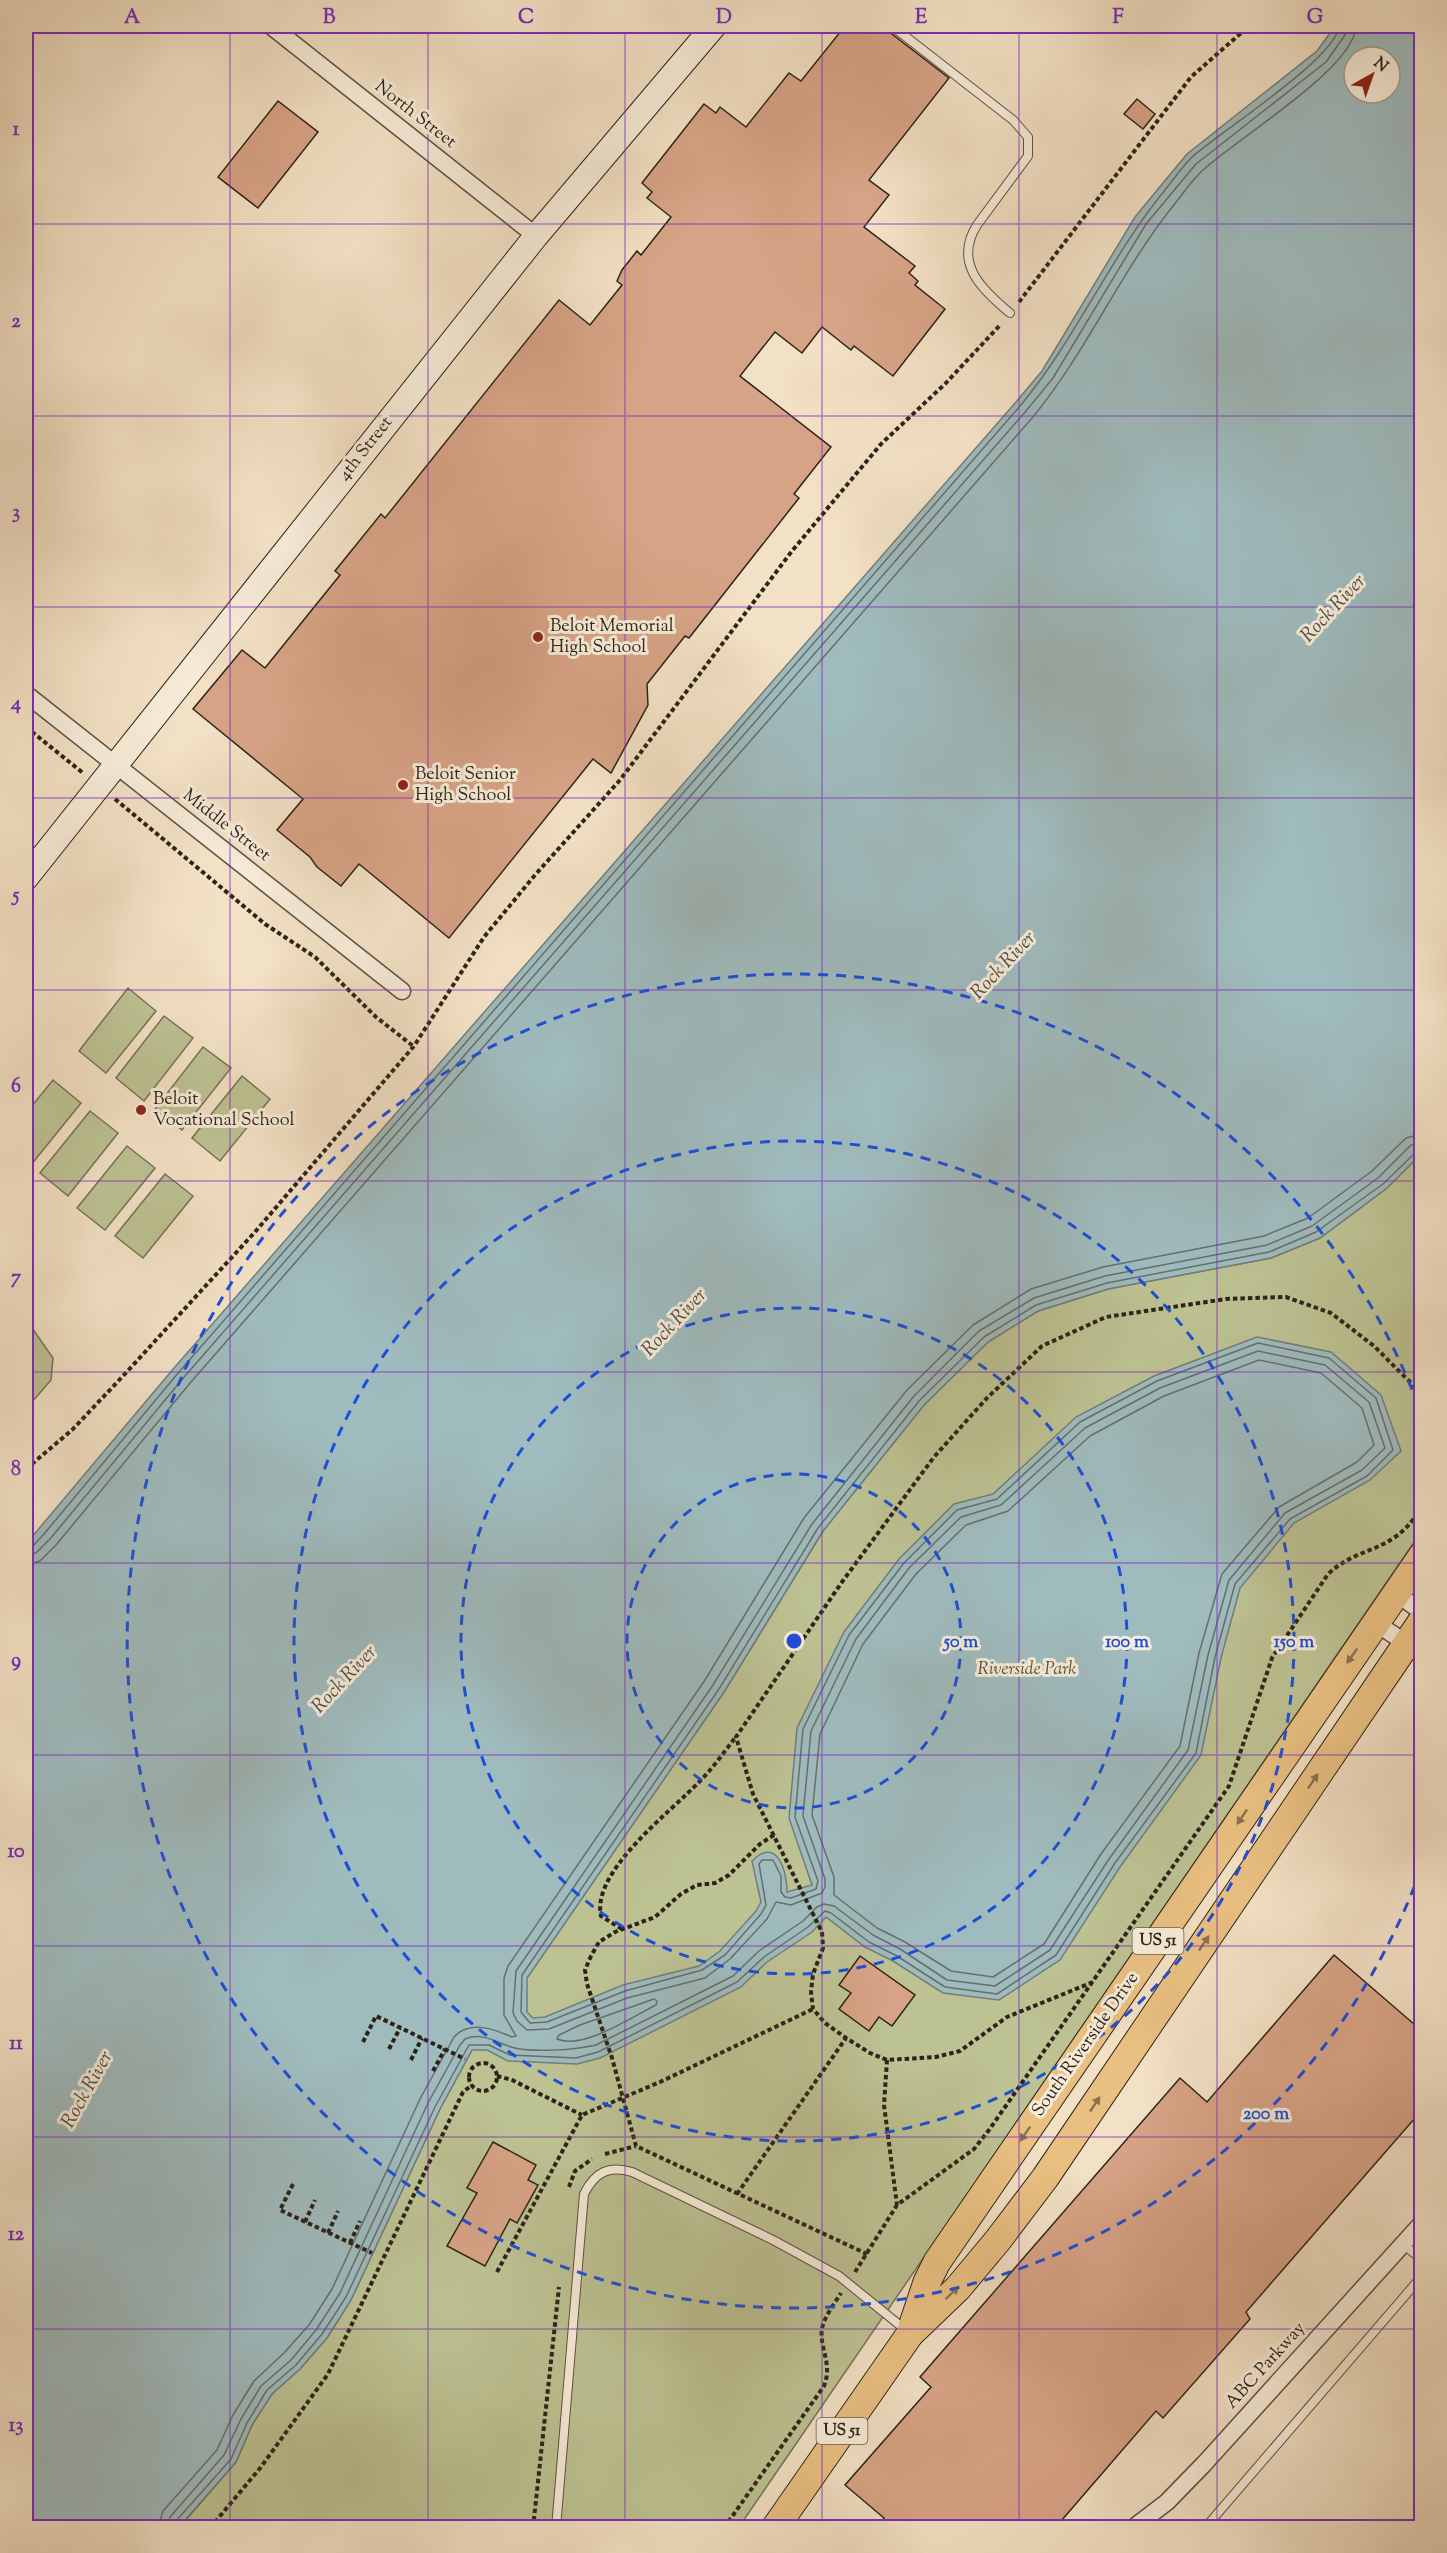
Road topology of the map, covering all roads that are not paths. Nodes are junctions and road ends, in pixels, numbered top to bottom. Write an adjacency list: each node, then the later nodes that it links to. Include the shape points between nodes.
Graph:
1 (270, 26): 4 (street, North Street)
2 (714, 26): 4 (street, 4th Street)
3 (892, 26): 5 (lane, via 1013,120 1028,137 1028,156 977,225 968,246 976,279)
4 (536, 236): 7 (street, 4th Street)
5 (1010, 313)
6 (26, 694): 7 (street, Middle Street)
7 (116, 764): 8 (street, 4th Street); 9 (street, Middle Street)
8 (26, 878)
9 (402, 991)
10 (1422, 1557): 11 (main road, South Riverside Drive / US 51)
11 (1396, 1593): 12 (street); 14 (main road, South Riverside Drive / US 51)
12 (1422, 1612)
13 (1422, 1621): 15 (main road, South Riverside Drive / US 51)
14 (1376, 1623): 15 (street); 20 (main road, South Riverside Drive / US 51, one-way to 20, via 937,2262)
15 (1414, 1649): 20 (main road, South Riverside Drive / US 51, one-way to 15, via 958,2288 1045,2178)
16 (1422, 2223): 17 (street, ABC Parkway)
17 (1403, 2244): 18 (lane); 23 (street, ABC Parkway, via 1204,2464 1167,2502)
18 (1422, 2260)
19 (1422, 2277): 24 (lane)
20 (910, 2334): 21 (lane, via 848,2283 773,2240 632,2172 608,2169 590,2183 584,2194); 22 (main road, South Riverside Drive / US 51)
21 (556, 2528)
22 (775, 2528)
23 (1133, 2528)
24 (1205, 2528)

